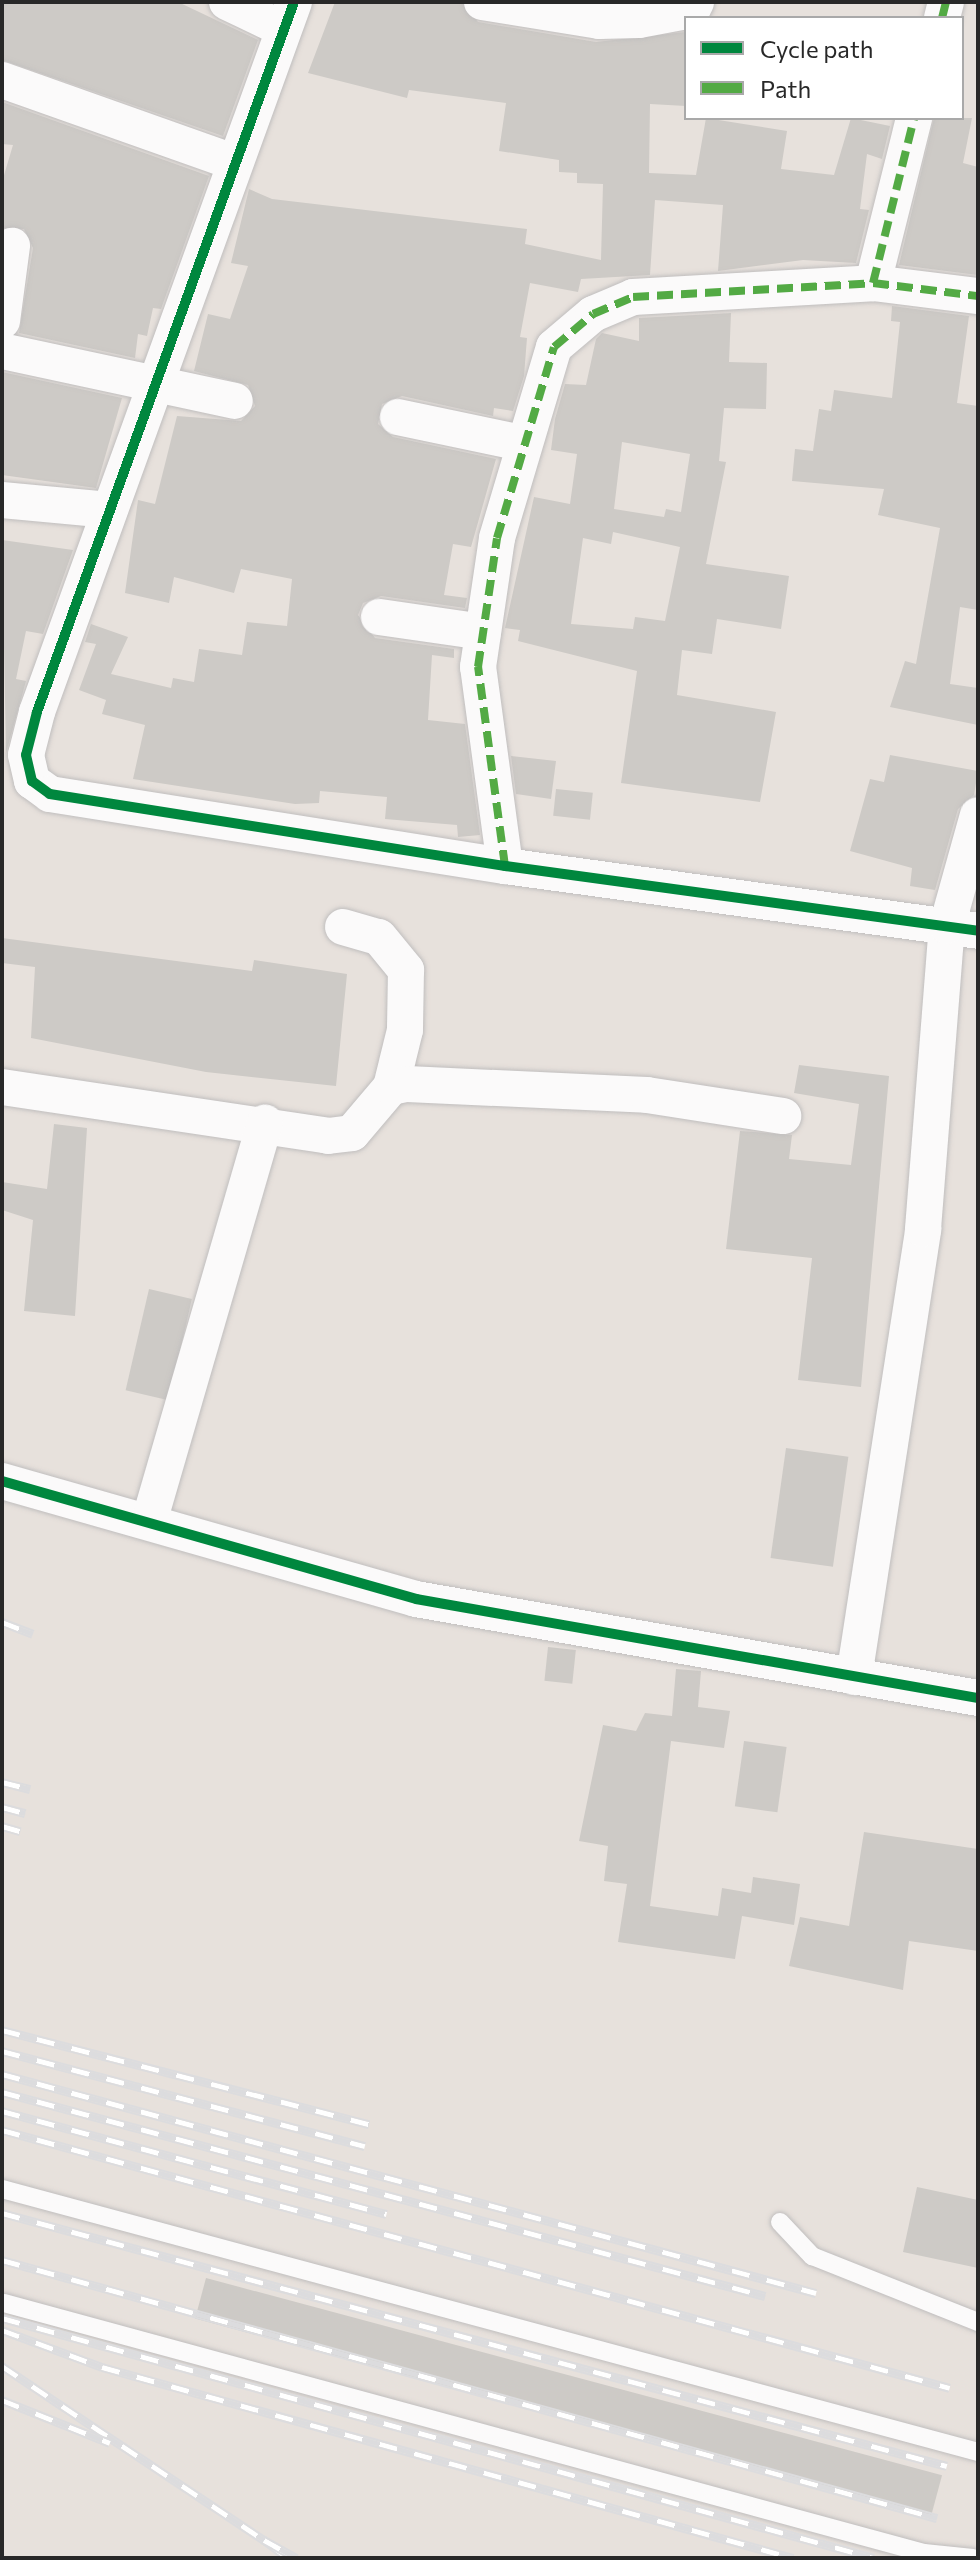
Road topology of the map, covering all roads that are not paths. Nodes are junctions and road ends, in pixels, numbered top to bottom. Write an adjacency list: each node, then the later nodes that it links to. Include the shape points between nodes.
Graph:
1 (227, 2): 4 (street)
2 (482, 2): 3 (street, via 599,21 654,18 692,10)
3 (696, 2)
4 (288, 16): 7 (street)
5 (2, 80): 7 (street)
6 (914, 120): 9 (street)
7 (233, 162): 13 (street)
8 (12, 246): 11 (street)
9 (873, 283): 10 (street); 16 (street, via 633,297 593,314 554,347 544,393)
10 (978, 296)
11 (2, 321)
12 (2, 351): 13 (street)
13 (154, 383): 14 (street); 18 (street)
14 (235, 401)
15 (398, 417): 16 (street)
16 (521, 443): 20 (street)
17 (2, 500): 18 (street)
18 (110, 510): 21 (street, via 37,712)
19 (379, 617): 20 (street)
20 (483, 632): 23 (street, via 478,667 487,773)
21 (17, 786): 23 (street)
22 (978, 815): 25 (street)
23 (505, 866): 25 (street)
24 (343, 927): 27 (street, via 379,937 406,970 405,1030)
25 (962, 928): 32 (street, via 923,1229)
26 (2, 1087): 29 (street)
27 (391, 1087): 28 (street, via 647,1095); 29 (street, via 352,1133 328,1136)
28 (783, 1116)
29 (265, 1123): 31 (street)
30 (2, 1481): 31 (street)
31 (149, 1522): 32 (street, via 416,1599)
32 (854, 1677): 33 (street)
33 (978, 1698)
34 (2, 2189): 38 (lane)
35 (780, 2222): 37 (lane, via 812,2256)
36 (4, 2303): 39 (lane, via 924,2553)
37 (978, 2322)
38 (978, 2452)
39 (973, 2558)

